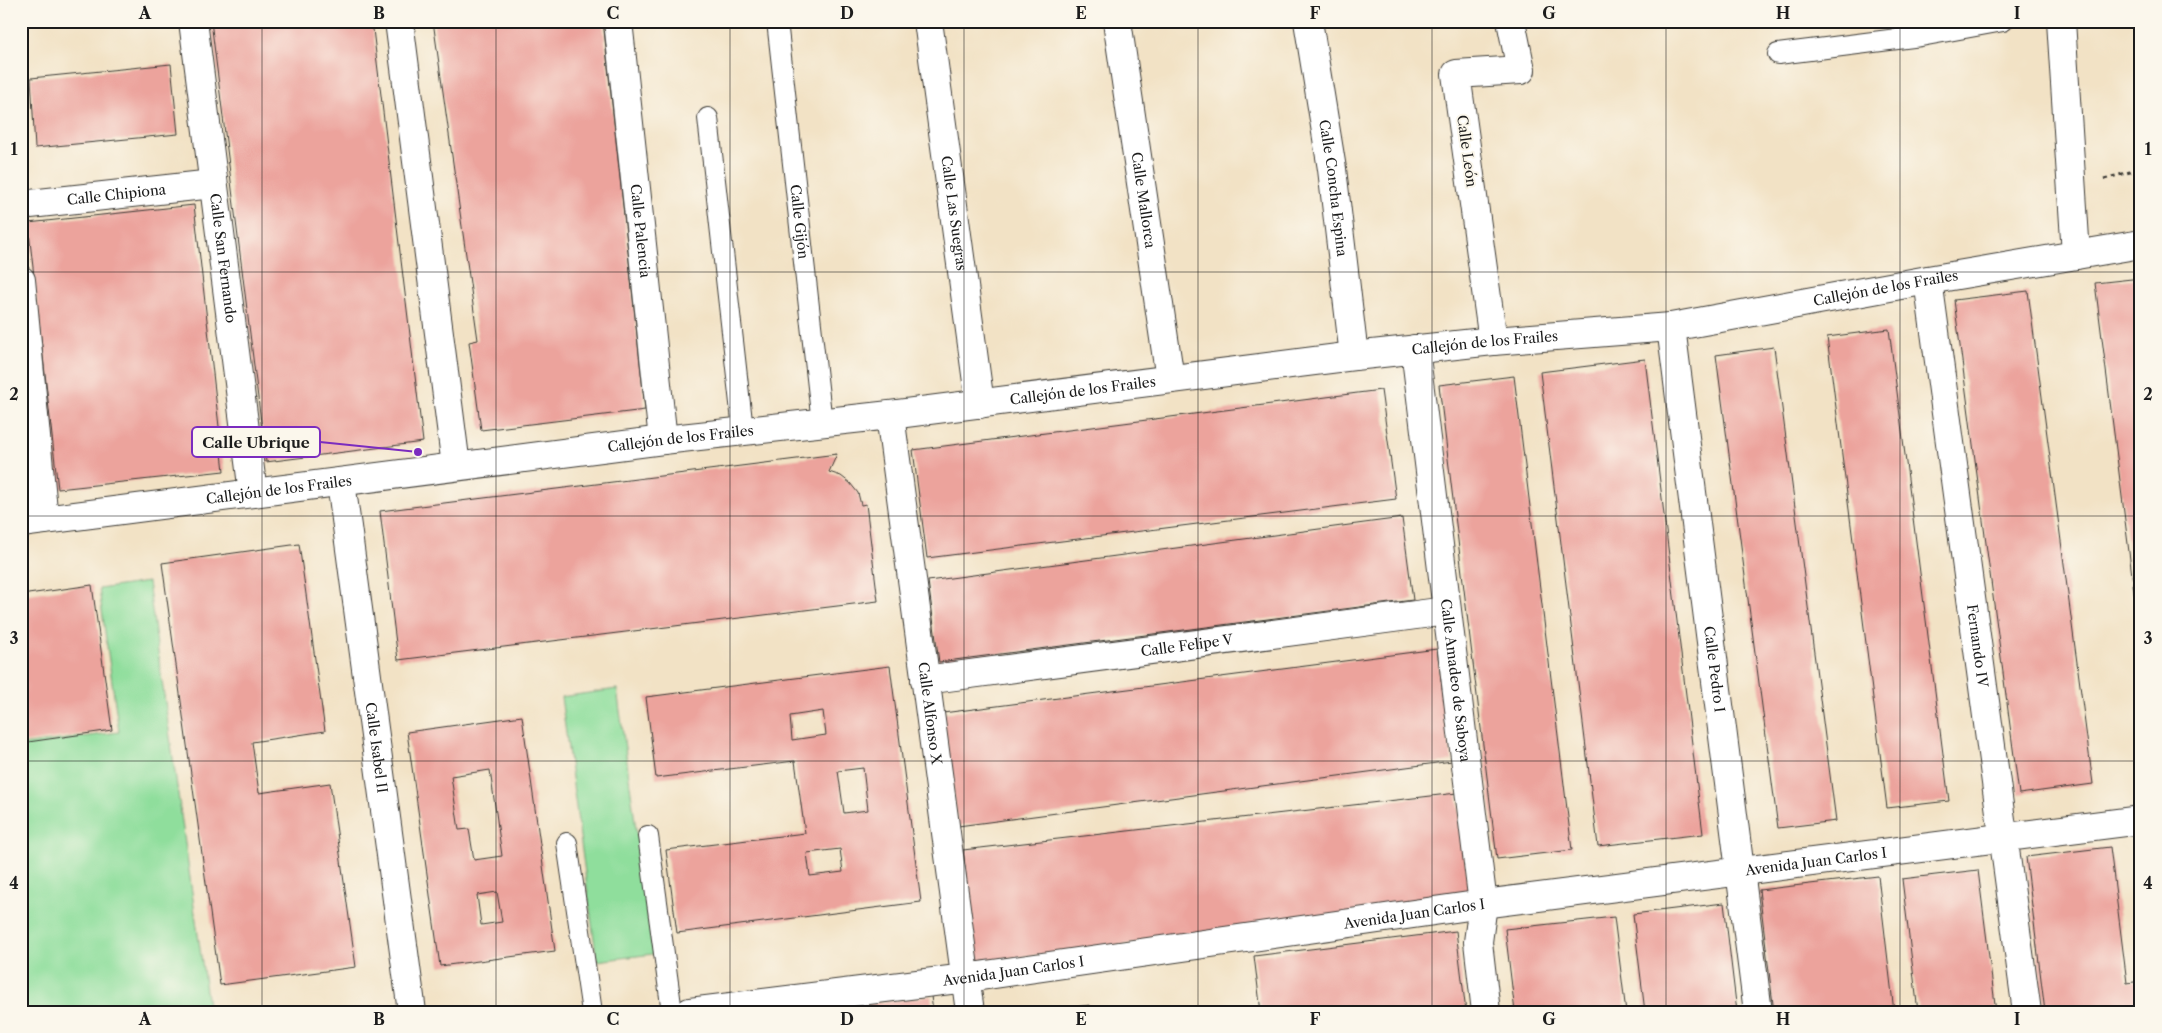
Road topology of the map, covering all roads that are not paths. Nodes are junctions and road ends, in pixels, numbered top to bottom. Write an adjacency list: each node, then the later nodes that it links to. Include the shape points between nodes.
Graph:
1 (192, 21): 13 (street, Calle San Fernando)
2 (399, 21): 29 (street)
3 (618, 21): 28 (street, Calle Palencia)
4 (777, 21): 26 (lane, Calle Gijón)
5 (928, 21): 24 (street, Calle Las Suegras)
6 (1117, 21): 23 (street, Calle Mallorca)
7 (1308, 21): 22 (street, Calle Concha Espina, via 1332,170)
8 (1511, 21): 20 (street, Calle León, via 1521,70 1456,74)
9 (2003, 21): 11 (lane, via 1920,36)
10 (2061, 21): 16 (street)
11 (1778, 54)
12 (708, 118): 27 (lane)
13 (213, 184): 14 (street, Calle Chipiona); 31 (street, Calle San Fernando)
14 (21, 205)
15 (2141, 244): 16 (street, Callejón de los Frailes)
16 (2076, 255): 18 (street, Callejón de los Frailes)
17 (21, 280): 32 (street)
18 (1928, 280): 19 (street, Callejón de los Frailes); 37 (street, Fernando IV)
19 (1671, 327): 20 (street, Callejón de los Frailes); 39 (street, Calle Pedro I)
20 (1493, 341): 21 (street, Callejón de los Frailes)
21 (1415, 349): 22 (street, Callejón de los Frailes); 33 (street, Calle Amadeo de Saboya)
22 (1354, 356): 23 (street, Callejón de los Frailes)
23 (1170, 379): 24 (street, Callejón de los Frailes)
24 (980, 404): 25 (street, Callejón de los Frailes)
25 (890, 415): 26 (street, Callejón de los Frailes); 34 (street, Calle Alfonso X)
26 (822, 423): 27 (street, Callejón de los Frailes)
27 (743, 430): 28 (street, Callejón de los Frailes)
28 (663, 440): 29 (street, Callejón de los Frailes)
29 (456, 466): 30 (street, Callejón de los Frailes)
30 (341, 482): 31 (street, Callejón de los Frailes); 42 (street, Calle Isabel II)
31 (253, 493): 32 (street, Callejón de los Frailes)
32 (32, 522)
33 (1446, 611): 34 (street, Calle Felipe V); 40 (street, Calle Amadeo de Saboya)
34 (926, 680): 41 (street, Calle Alfonso X)
35 (2141, 820): 37 (street, Avenida Juan Carlos I)
36 (648, 836): 44 (lane)
37 (2005, 838): 39 (street, Avenida Juan Carlos I); 49 (street, Fernando IV)
38 (567, 843): 43 (lane)
39 (1740, 871): 40 (street, Avenida Juan Carlos I); 48 (street, Calle Pedro I)
40 (1483, 904): 41 (street, Avenida Juan Carlos I); 47 (street, Calle Amadeo de Saboya, via 1478,942)
41 (966, 978): 45 (street, Avenida Juan Carlos I); 46 (street, Calle Alfonso X)
42 (412, 1012)
43 (592, 1012)
44 (672, 1012)
45 (692, 1012)
46 (970, 1012)
47 (1486, 1012)
48 (1758, 1012)
49 (2027, 1012)

